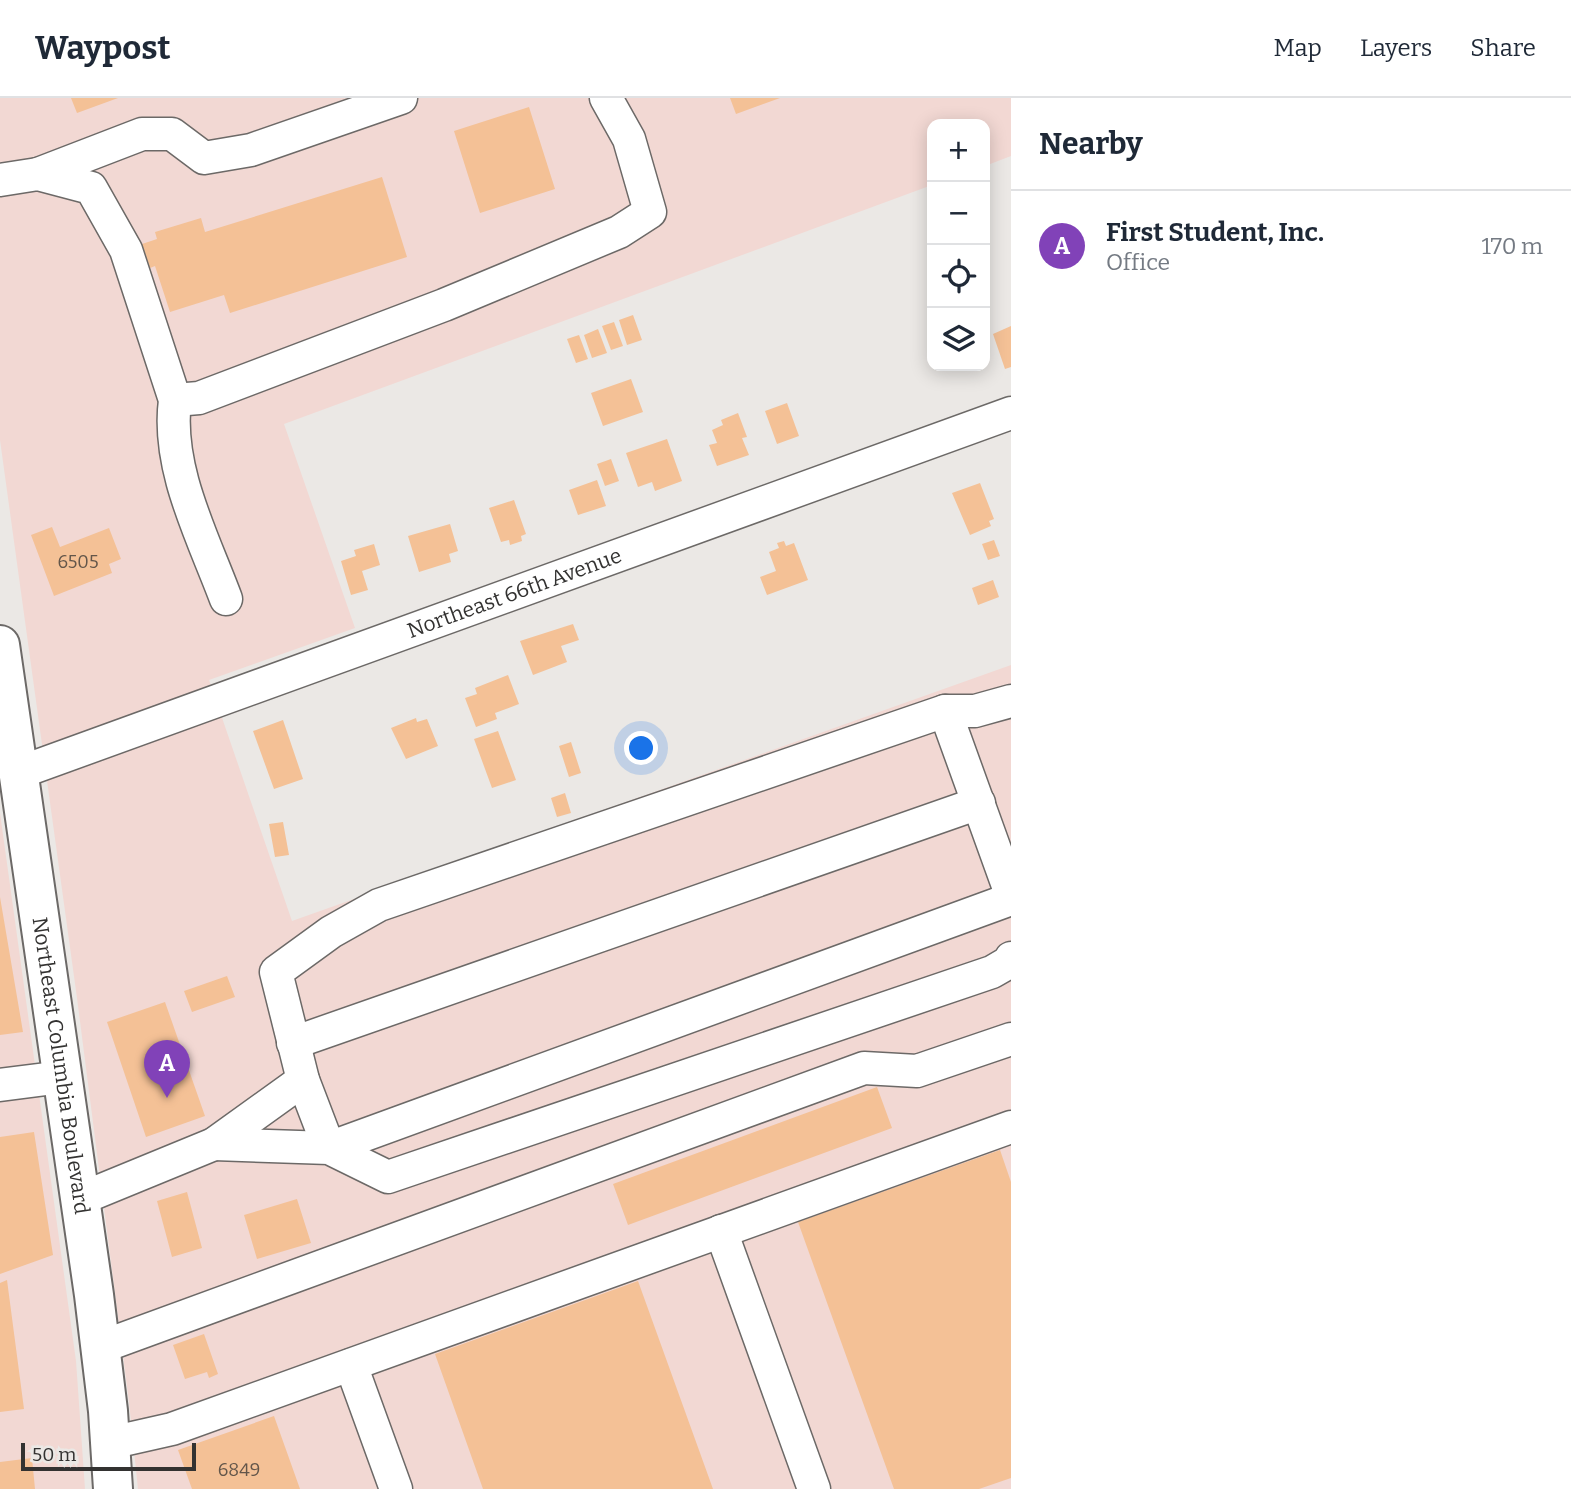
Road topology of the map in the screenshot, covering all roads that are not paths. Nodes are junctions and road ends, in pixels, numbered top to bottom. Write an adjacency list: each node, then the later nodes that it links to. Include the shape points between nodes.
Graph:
1 (401, 98): 3 (street, via 251,150 204,158 172,134 142,134)
2 (606, 98): 5 (street, via 629,139 650,212 619,232 444,305 199,398)
3 (38, 174): 4 (street); 5 (street, via 91,188 126,250)
4 (0, 180)
5 (175, 400): 7 (street, via 177,470)
6 (1011, 413): 12 (street, Northeast 66th Avenue)
7 (226, 599)
8 (0, 645): 11 (main road, Northeast Columbia Boulevard)
9 (1010, 705): 10 (street)
10 (945, 711): 13 (street); 18 (street, via 379,905 331,932 276,972)
11 (5, 715): 12 (main road, Northeast Columbia Boulevard)
12 (18, 773): 19 (main road, Northeast Columbia Boulevard)
13 (979, 803): 14 (street); 18 (street)
14 (1011, 894)
15 (1011, 899): 24 (street)
16 (1011, 958): 24 (street, via 992,972 388,1177)
17 (1011, 1039): 27 (street, via 917,1071 864,1068)
18 (293, 1043): 20 (street)
19 (62, 1077): 21 (street); 25 (main road, Northeast Columbia Boulevard)
20 (303, 1080): 23 (street); 24 (street)
21 (0, 1085)
22 (1011, 1127): 26 (street)
23 (214, 1144): 24 (street); 25 (street)
24 (329, 1148)
25 (80, 1199): 27 (main road, Northeast Columbia Boulevard)
26 (721, 1231): 28 (street); 32 (street)
27 (101, 1347): 29 (main road, Northeast Columbia Boulevard)
28 (351, 1364): 29 (street, via 172,1429); 31 (street)
29 (110, 1443): 30 (main road, Northeast Columbia Boulevard)
30 (113, 1489)
31 (396, 1489)
32 (814, 1489)

